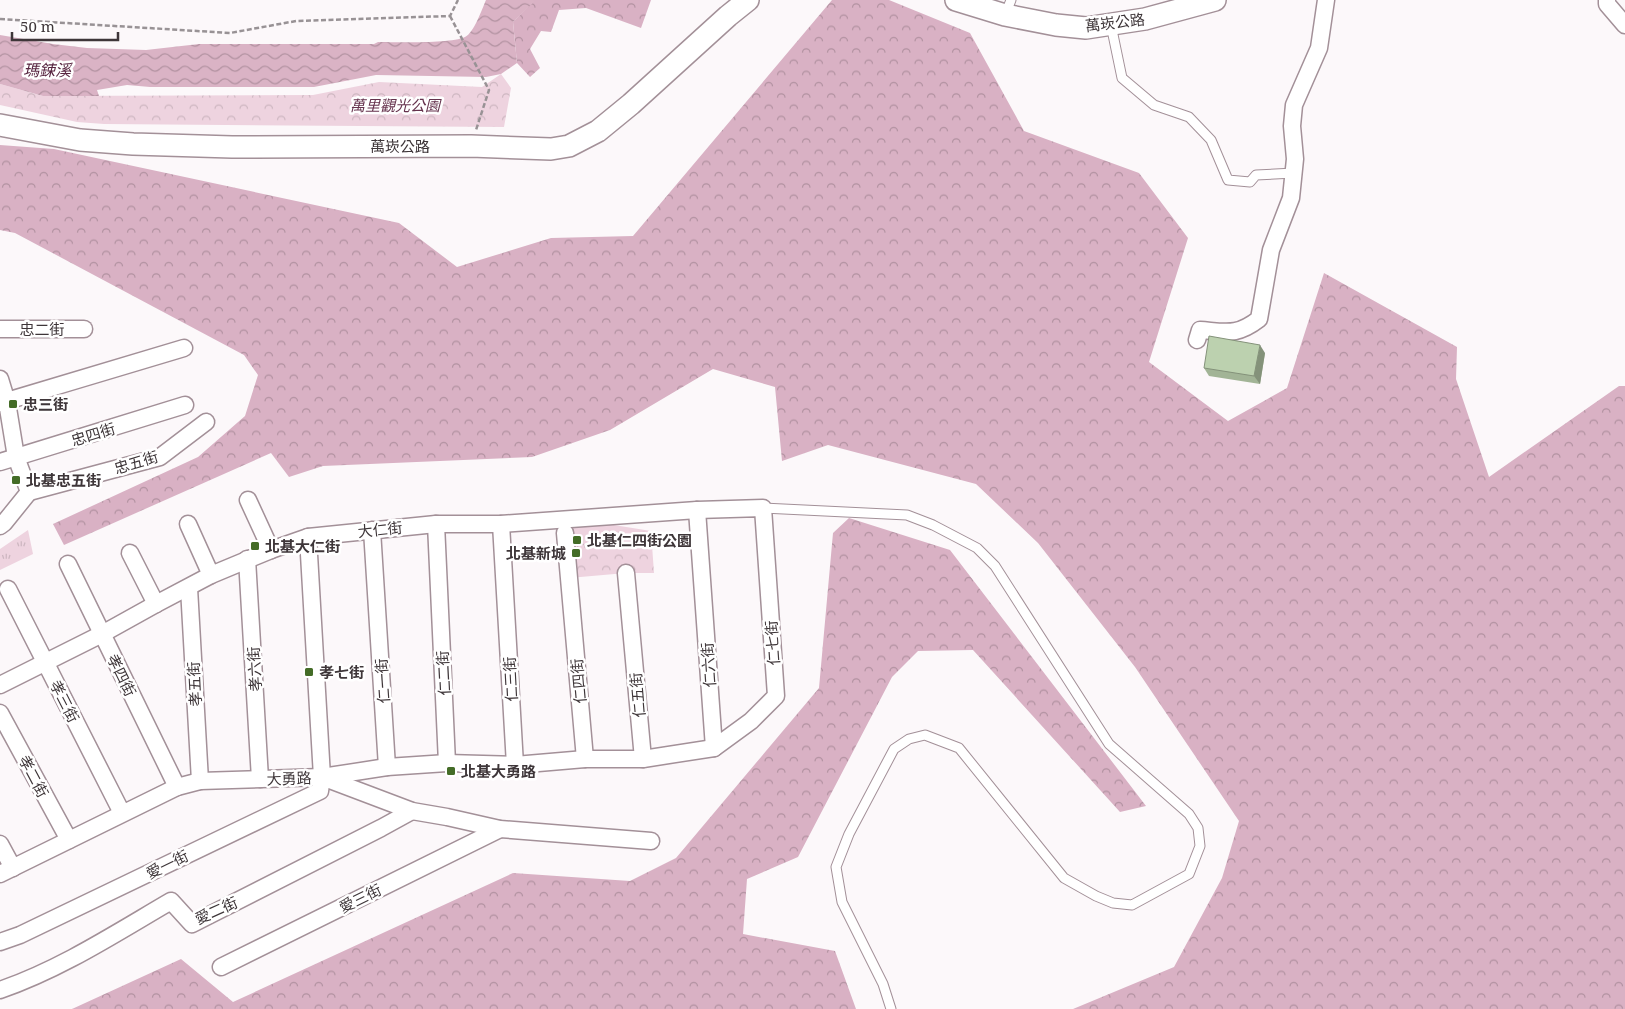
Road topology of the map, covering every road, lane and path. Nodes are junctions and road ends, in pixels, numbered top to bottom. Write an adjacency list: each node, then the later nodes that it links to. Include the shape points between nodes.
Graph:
1 (458, 0): 8 (path)
2 (748, 0): 13 (street, 萬崁公路, via 631,104 582,140 551,149)
3 (956, 0): 7 (street, 萬崁公路)
4 (1215, 0): 10 (street, 萬崁公路)
5 (1326, 0): 14 (street, via 1319,48 1294,105)
6 (1607, 0): 11 (street)
7 (1008, 8): 10 (street, 萬崁公路, via 1056,24 1086,28)
8 (451, 16): 9 (path, via 296,21 230,33); 13 (path, via 489,90)
9 (0, 19)
10 (1111, 25): 14 (lane, via 1122,78 1154,104 1189,117 1211,140 1228,180 1250,182 1256,174)
11 (1625, 25)
12 (0, 124): 13 (street, 萬崁公路, via 80,140 133,144)
13 (471, 146)
14 (1294, 173): 17 (street, via 1291,198 1271,250 1259,319 1248,328 1233,333 1200,330)
15 (0, 329): 16 (street, 忠二街)
16 (84, 329)
17 (1197, 340)
18 (184, 348): 20 (street)
19 (0, 379): 20 (street)
20 (3, 402): 23 (street)
21 (185, 406): 23 (street, 忠四街)
22 (206, 422): 25 (street, 忠五街, via 160,456)
23 (16, 457): 24 (street, 忠四街); 25 (street)
24 (0, 462)
25 (29, 492): 32 (street)
26 (248, 500): 36 (street)
27 (763, 508): 28 (street, 大仁街); 49 (street, 仁七街, via 776,696 751,721); 69 (lane, via 907,515 977,548 995,566 1108,744 1189,814 1198,828 1200,846 1189,874 1132,905 1113,903 1064,878 959,748 925,735 908,739 894,749 849,834 836,867 842,902 883,984)
28 (697, 510): 31 (street, 大仁街); 49 (street, 仁六街)
29 (188, 524): 41 (street)
30 (436, 524): 31 (street, 大仁街); 33 (street, 大仁街); 52 (street, 仁二街)
31 (501, 524): 53 (street, 仁三街)
32 (0, 526)
33 (372, 530): 35 (street, 大仁街); 54 (street, 仁一街)
34 (565, 533): 50 (street, 仁四街)
35 (308, 537): 36 (street, 大仁街); 55 (street)
36 (272, 550): 38 (street, 大仁街)
37 (130, 553): 44 (street)
38 (247, 559): 41 (street, 大仁街); 56 (street, 孝六街)
39 (68, 564): 45 (street, 孝四街)
40 (626, 573): 51 (street, 仁五街)
41 (211, 575): 42 (street, 大仁街)
42 (189, 588): 44 (street, 大仁街); 57 (street, 孝五街)
43 (8, 589): 46 (street, 孝三街)
44 (156, 604): 45 (street, 大仁街)
45 (102, 634): 46 (street, 大仁街); 58 (street, 孝四街)
46 (46, 663): 47 (street, 大仁街); 60 (street, 孝三街)
47 (0, 685)
48 (0, 713): 62 (street, 孝二街)
49 (714, 748): 51 (street)
50 (585, 759): 51 (street); 53 (street)
51 (644, 759)
52 (447, 763): 53 (street); 54 (street)
53 (515, 765)
54 (387, 766): 55 (street)
55 (322, 776): 56 (street, 大勇路); 59 (street, 大勇路); 66 (street, 愛一街, via 320,791)
56 (260, 779): 57 (street, 大勇路)
57 (200, 781): 58 (street, 大勇路)
58 (177, 787): 60 (street, 大勇路)
59 (412, 811): 61 (street, 大勇路); 68 (street, 愛二街, via 192,924 171,901 67,960)
60 (122, 813): 62 (street, 大勇路)
61 (500, 830): 63 (street, 大勇路); 67 (street, 愛三街)
62 (69, 840): 65 (street, 大勇路)
63 (651, 841)
64 (0, 844): 65 (street)
65 (7, 871)
66 (0, 942)
67 (221, 967)
68 (0, 990)
69 (890, 1009)

